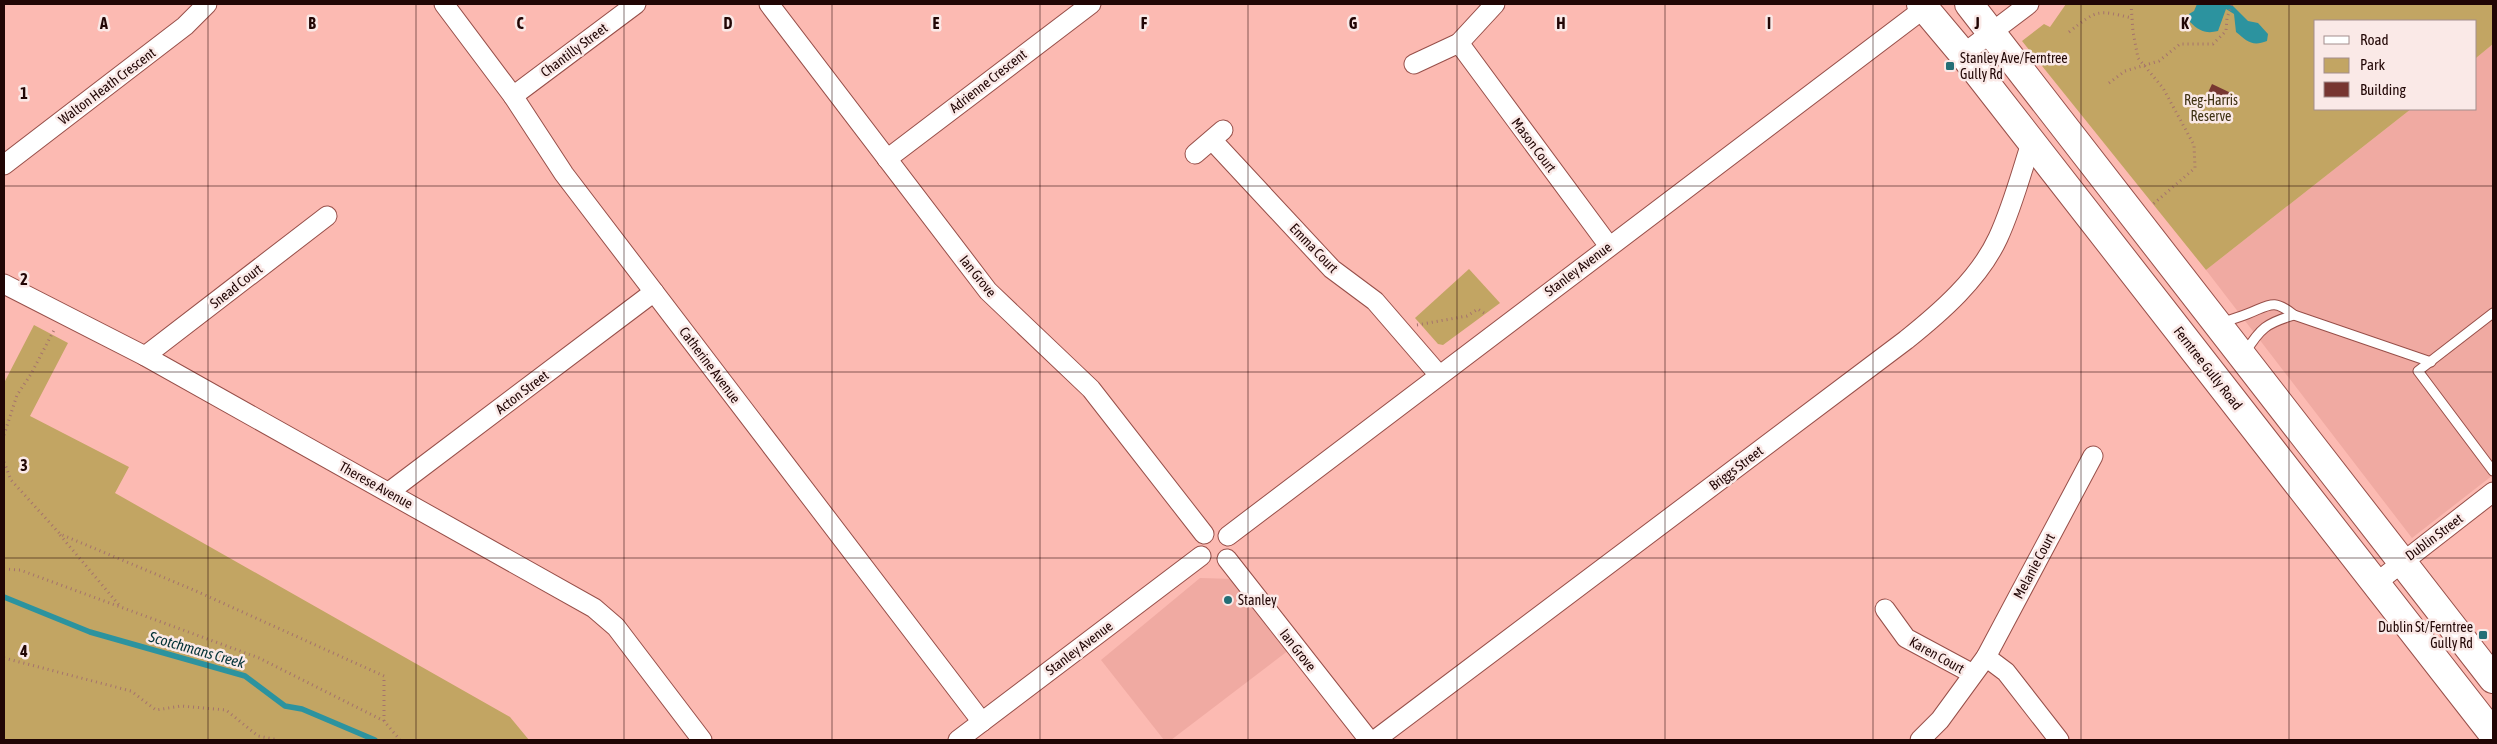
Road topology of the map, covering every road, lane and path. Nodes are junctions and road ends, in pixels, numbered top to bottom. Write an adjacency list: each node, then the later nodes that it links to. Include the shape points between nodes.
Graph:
1 (207, 4): 24 (street, Walton Heath Crescent, via 185,26)
2 (444, 4): 20 (street, Catherine Avenue)
3 (636, 4): 20 (street, Chantilly Street)
4 (769, 4): 23 (street, Ian Grove)
5 (1091, 4): 23 (street, Adrienne Crescent)
6 (1495, 4): 15 (street)
7 (1970, 4): 14 (main road)
8 (2029, 4): 14 (street)
9 (2131, 4): 12 (path)
10 (2232, 4): 18 (path, via 2226,31 2213,44 2180,44 2159,61)
11 (1925, 5): 16 (main road, Ferntree Gully Road); 27 (street, Stanley Avenue)
12 (2132, 18): 13 (path, via 2104,12 2092,14); 18 (path, via 2138,58)
13 (2070, 32)
14 (1990, 33): 16 (street); 34 (main road)
15 (1459, 44): 17 (street); 27 (street, Mason Court)
16 (1963, 54): 21 (main road, Ferntree Gully Road)
17 (1414, 64)
18 (2144, 64): 19 (path, via 2125,71); 25 (path, via 2164,88 2194,145 2196,168)
19 (2109, 83)
20 (513, 96): 29 (street, Catherine Avenue, via 564,174)
21 (2031, 143): 54 (main road, Ferntree Gully Road); 69 (street, Briggs Street, via 1998,238 1973,276 1941,312)
22 (1195, 154): 39 (street, Emma Court, via 1218,135 1332,269 1375,301)
23 (887, 159): 48 (street, Ian Grove, via 988,291 1091,389)
24 (4, 165)
25 (2149, 207)
26 (327, 216): 36 (street, Snead Court)
27 (1609, 246): 39 (street, Stanley Avenue)
28 (4, 284): 31 (street, Therese Avenue)
29 (654, 292): 45 (street, Acton Street); 62 (street, Catherine Avenue)
30 (2493, 313): 38 (lane)
31 (63, 314): 36 (street, Therese Avenue); 40 (path, via 32,374 17,395)
32 (1487, 315): 35 (path, via 1478,309 1466,316)
33 (2294, 315): 34 (lane, via 2283,306 2266,304); 37 (lane, via 2260,330); 38 (lane)
34 (2218, 324): 37 (main road)
35 (1415, 325)
36 (145, 356): 45 (street, Therese Avenue)
37 (2243, 357): 52 (main road)
38 (2431, 362): 44 (lane, via 2418,372)
39 (1439, 374): 49 (street, Stanley Avenue)
40 (4, 428): 41 (path)
41 (4, 435)
42 (2093, 456): 57 (street, Melanie Court)
43 (4, 462): 47 (path, via 11,480)
44 (2493, 471)
45 (389, 492): 66 (street, Therese Avenue, via 594,608 616,627)
46 (2493, 492): 52 (street, Dublin Street)
47 (60, 534): 55 (path); 61 (path, via 384,676)
48 (1204, 534): 49 (street, via 1213,530); 50 (street, via 1199,543)
49 (1228, 536): 51 (street, via 1232,546)
50 (1201, 556): 51 (street, via 1212,564); 62 (street, Stanley Avenue)
51 (1228, 559): 68 (street, Ian Grove)
52 (2402, 561): 54 (street, Dublin Street); 60 (main road)
53 (4, 569): 55 (path, via 20,570)
54 (2376, 583): 63 (main road, Ferntree Gully Road)
55 (119, 605): 61 (path, via 260,658)
56 (1885, 609): 59 (street, Karen Court, via 1906,638)
57 (1986, 657): 59 (street, Melanie Court); 71 (street, via 2006,672)
58 (4, 658): 64 (path, via 131,691 156,710 181,706 226,710 258,736)
59 (1973, 674): 70 (street, Melanie Court, via 1940,720)
60 (2493, 679)
61 (384, 721): 65 (path)
62 (982, 722): 67 (street, Stanley Avenue)
63 (2493, 734)
64 (278, 740)
65 (400, 740)
66 (702, 740)
67 (958, 740)
68 (1369, 740)
69 (1374, 740)
70 (1920, 740)
71 (2059, 740)

